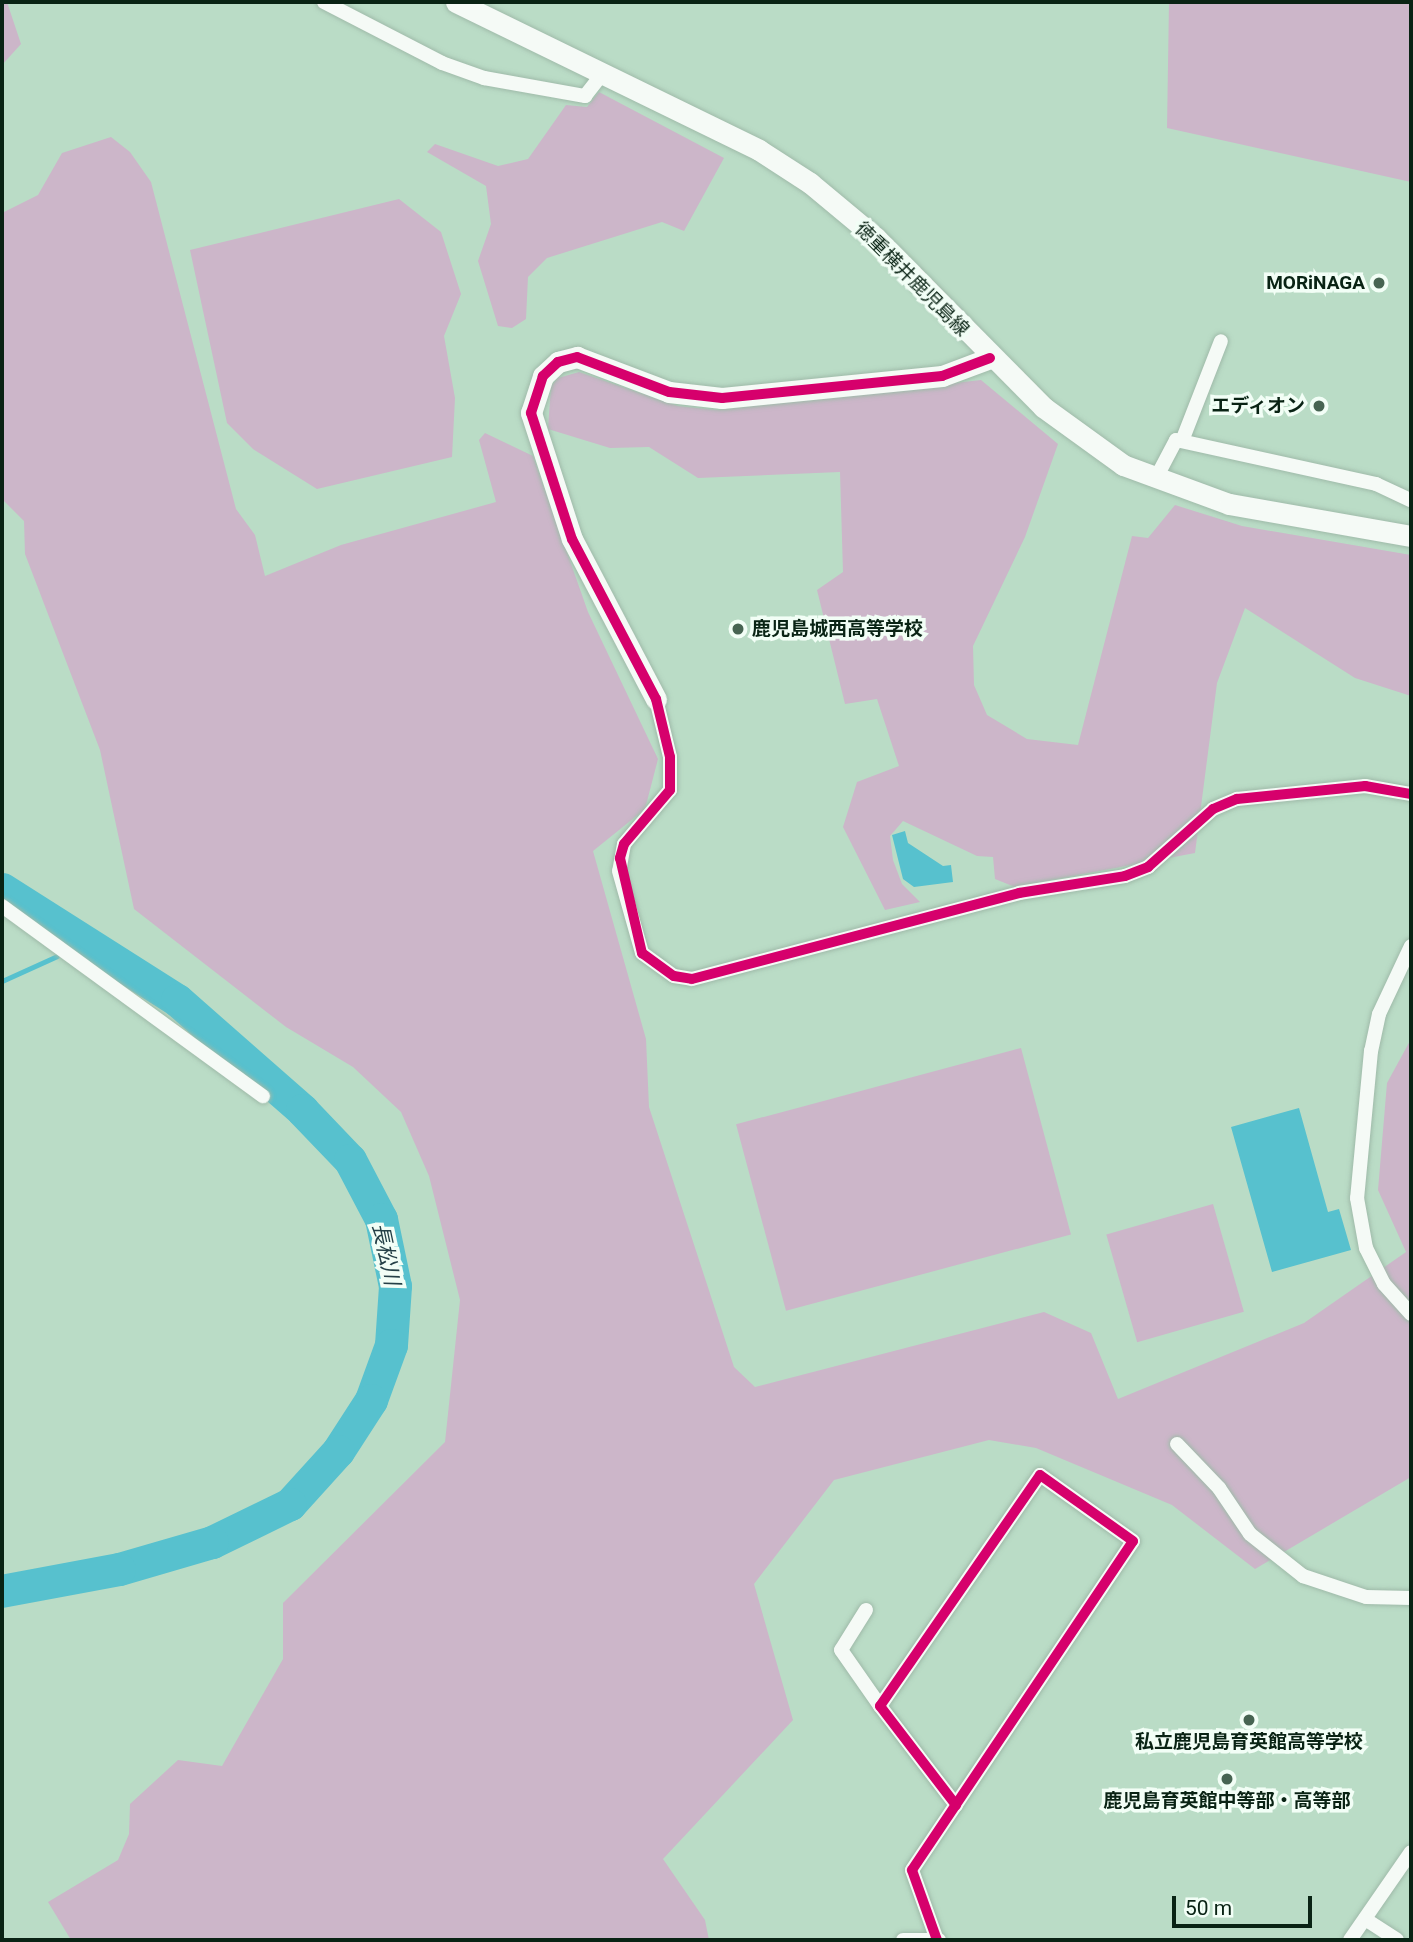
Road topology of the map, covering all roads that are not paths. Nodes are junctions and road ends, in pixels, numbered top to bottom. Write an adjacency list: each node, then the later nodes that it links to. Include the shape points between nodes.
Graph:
1 (326, 2): 3 (street, via 442,63 484,78 584,96)
2 (456, 2): 3 (main road, 徳重横井鹿児島線)
3 (602, 74): 5 (main road, 徳重横井鹿児島線, via 759,150 810,183 876,238)
4 (1221, 341): 6 (street)
5 (990, 358): 7 (main road, 徳重横井鹿児島線, via 1097,448); 10 (main road, via 943,376 722,398 669,392 577,357 558,362 542,376 531,413 572,539)
6 (1182, 441): 7 (street, via 1176,440); 8 (street, via 1376,484)
7 (1155, 480): 9 (main road, 徳重横井鹿児島線, via 1276,515)
8 (1411, 500)
9 (1411, 536)
10 (656, 699): 11 (street, via 670,757 670,790 624,844 620,871 642,953 665,972 692,979 1019,893 1125,876 1148,867 1213,809 1237,799 1365,786)
11 (1411, 794)
12 (2, 906): 14 (street)
13 (1411, 946): 15 (street, via 1380,1014 1371,1051 1357,1198 1366,1248 1384,1284)
14 (262, 1096)
15 (1411, 1314)
16 (1177, 1444): 17 (street, via 1219,1488 1250,1534 1303,1576 1366,1597)
17 (1411, 1598)
18 (866, 1610): 19 (street, via 841,1650)
19 (880, 1706): 20 (street); 20 (street, via 1040,1475 1133,1541)
20 (956, 1805): 24 (street, via 912,1870)
21 (1411, 1852): 22 (street)
22 (1365, 1919): 25 (street); 26 (street)
23 (904, 1940): 24 (street)
24 (938, 1940)
25 (1350, 1940)
26 (1397, 1940)

